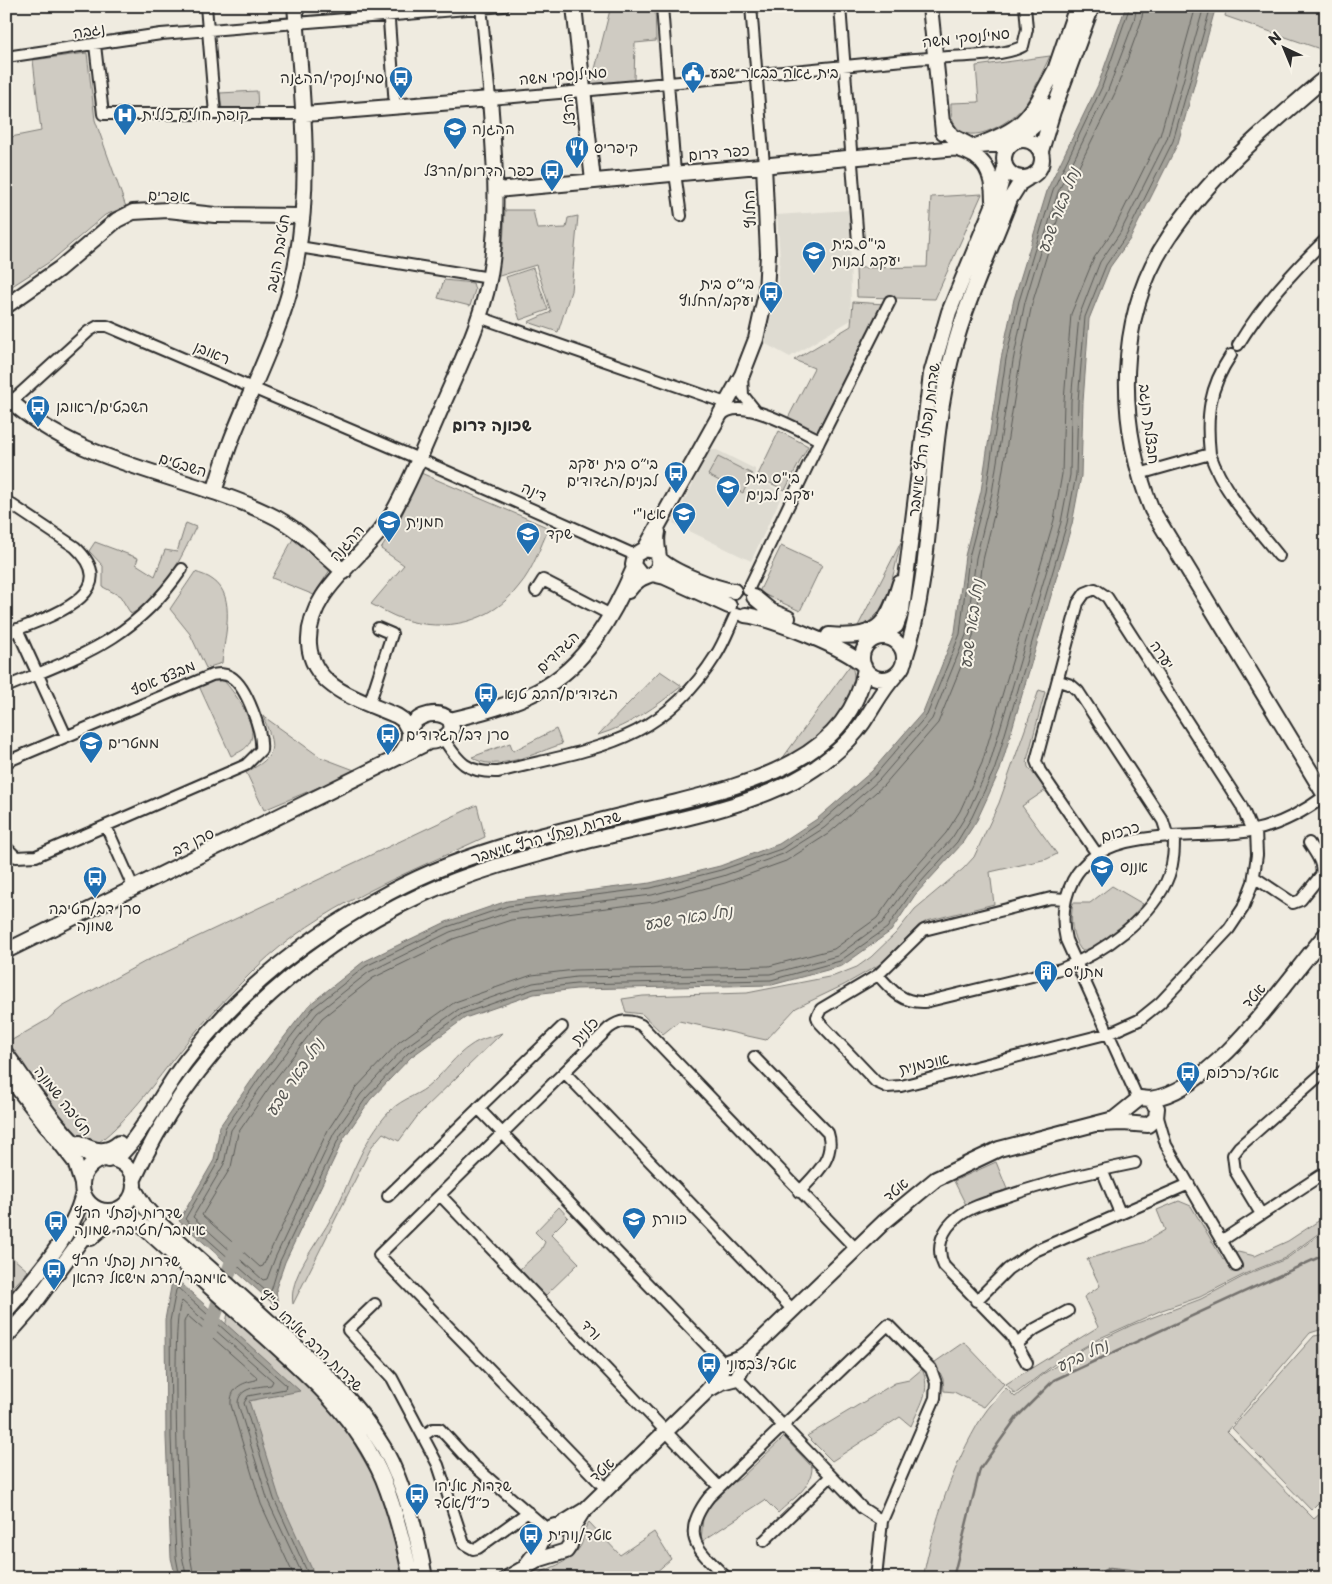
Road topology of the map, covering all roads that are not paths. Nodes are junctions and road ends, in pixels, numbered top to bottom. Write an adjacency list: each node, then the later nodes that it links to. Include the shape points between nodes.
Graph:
1 (206, 6): 15 (street)
2 (296, 6): 14 (street, חטיבת הנגב)
3 (504, 6): 12 (street, נגבה)
4 (574, 6): 24 (street, הרצל)
5 (662, 6): 23 (street)
6 (751, 6): 21 (street, החלוץ)
7 (840, 6): 19 (street)
8 (930, 6): 17 (street)
9 (1025, 6): 17 (street, סמילנסקי משה, via 1027,29 1023,46 1010,52)
10 (1077, 6): 20 (street)
11 (1092, 6): 33 (street)
12 (481, 7): 13 (street, נגבה); 25 (street, ההגנה)
13 (389, 12): 14 (street, נגבה); 26 (street)
14 (297, 25): 15 (street, נגבה); 28 (street, חטיבת הנגב)
15 (208, 31): 16 (street, נגבה, via 161,34); 27 (street)
16 (95, 45): 18 (street, נגבה); 27 (street, סמילנסקי משה, via 103,114)
17 (937, 57): 19 (street, סמילנסקי משה); 29 (street)
18 (6, 58)
19 (845, 66): 21 (street, סמילנסקי משה); 34 (street)
20 (1055, 70): 30 (street, via 1035,125); 31 (street, via 1032,112 1022,123 1000,137)
21 (757, 75): 23 (street, סמילנסקי משה); 35 (street, החלוץ)
22 (1324, 81): 62 (street, חבצלת הנגב, via 1232,162 1169,236 1155,260 1134,317 1127,378 1127,402)
23 (668, 84): 24 (street, סמילנסקי משה); 37 (street)
24 (583, 91): 25 (street, סמילנסקי משה); 39 (street, הרצל)
25 (490, 99): 26 (street, סמילנסקי משה); 40 (street, ההגנה)
26 (395, 107): 28 (street, סמילנסקי משה)
27 (215, 114): 28 (street, סמילנסקי משה)
28 (304, 114): 42 (street, חטיבת הנגב)
29 (943, 123): 31 (street, via 952,136); 32 (street)
30 (1015, 141): 31 (street, כפר דרום); 33 (street, via 1029,140); 36 (street, via 1005,151)
31 (973, 147): 32 (street, כפר דרום)
32 (950, 148): 34 (street, כפר דרום); 36 (street, כפר דרום, via 975,150); 41 (street, via 974,156 986,166 993,182)
33 (1041, 152): 38 (street, via 1042,165)
34 (852, 156): 35 (street, כפר דרום); 45 (street)
35 (764, 165): 37 (street, כפר דרום); 53 (street, החלוץ, via 768,254 766,293 756,339)
36 (1004, 165): 38 (street, via 1015,177); 41 (street, שדרות נפתלי הרץ אימבר)
37 (675, 173): 39 (street, כפר דרום); 43 (street)
38 (1028, 178): 80 (street, שדרות נפתלי הרץ אימבר, via 1020,183 1010,199 954,349 942,408 923,584)
39 (593, 181): 40 (street, כפר דרום)
40 (497, 190): 47 (street, ההגנה)
41 (993, 206): 65 (street, שדרות נפתלי הרץ אימבר, via 948,312 933,367)
42 (302, 216): 46 (street, חטיבת הנגב); 49 (street, אפרים, via 215,215 168,210 133,212 117,220 59,269)
43 (681, 216)
44 (1326, 240): 51 (street, via 1272,296)
45 (858, 242)
46 (299, 246): 47 (street); 54 (street, חטיבת הנגב, via 286,304)
47 (490, 278): 50 (street, ההגנה)
48 (890, 301): 59 (street)
49 (6, 306)
50 (480, 317): 56 (street); 61 (street, ההגנה)
51 (1238, 345)
52 (1231, 355): 60 (street, via 1221,369 1211,400 1207,423)
53 (742, 375): 56 (street, החלוץ); 57 (street, via 743,395)
54 (254, 388): 55 (street, ראובן, via 116,329 98,326); 61 (street, ראובן); 63 (street, חטיבת הנגב, via 232,438)
55 (9, 400): 63 (street, השבטים, via 48,428 87,448)
56 (726, 403): 58 (street, הגדודים)
57 (756, 411): 58 (street, via 740,407 731,409); 59 (street)
58 (715, 424): 67 (street, הגדודים, via 659,526)
59 (820, 440): 72 (street)
60 (1210, 454): 62 (street); 66 (street, via 1233,499)
61 (419, 459): 67 (street, דינה); 69 (street, ההגנה, via 392,515)
62 (1139, 474): 96 (street, חבצלת הנגב, via 1161,527)
63 (214, 492): 69 (street, השבטים, via 279,519)
64 (6, 501): 76 (street, via 75,547 85,556 92,575 81,599)
65 (911, 541): 78 (street, via 891,609 879,626 854,637); 79 (street, שדרות נפתלי הרץ אימבר, via 900,620)
66 (1279, 556)
67 (646, 557): 70 (street, via 640,574); 70 (street, via 659,565); 72 (street, דינה, via 720,588); 73 (street, הגדודים)
68 (182, 569): 82 (street, via 156,603 110,641)
69 (344, 572): 86 (street, ההגנה, via 323,593 316,607 310,632 310,653 329,683)
70 (650, 575): 73 (street, הגדודים, via 634,584); 74 (street, via 665,577)
71 (536, 591): 73 (street, via 543,580)
72 (745, 593): 74 (street, via 729,598); 74 (street, via 753,608); 78 (street, דינה, via 771,611)
73 (613, 611): 89 (street, הגדודים, via 583,655 556,680 517,700)
74 (736, 612): 81 (street, via 767,620 849,654); 92 (street, via 717,654 688,694 653,724 623,739 498,772 483,773 462,764)
75 (378, 628): 86 (street, via 392,634)
76 (17, 629): 77 (street); 82 (street)
77 (6, 634)
78 (829, 635): 79 (street, דינה, via 850,644 864,644)
79 (875, 639): 80 (street, via 887,637 898,643); 81 (street, via 864,650)
80 (904, 662): 83 (street)
81 (864, 668): 83 (street, via 875,678); 117 (street, שדרות נפתלי הרץ אימבר, via 854,707 834,730 804,755 774,772 722,790 475,855 418,878 352,913 258,982 189,1056)
82 (38, 674): 85 (street); 91 (street)
83 (895, 676): 130 (street, שדרות נפתלי הרץ אימבר, via 882,689 868,716 846,742 828,758 780,787 727,806 480,871 398,906 336,942 270,994 207,1060 152,1142)
84 (1059, 681): 98 (street, יערה, via 1081,597 1089,590 1103,592 1241,804); 99 (street, via 1078,691); 102 (street, יערה, via 1036,761)
85 (6, 687)
86 (369, 705): 87 (street, ההגנה)
87 (391, 713): 88 (street, ההגנה); 90 (street, ההגנה, via 403,720)
88 (419, 717): 89 (street, via 439,714); 90 (street)
89 (450, 720): 92 (street, via 450,732)
90 (410, 732): 93 (street, via 416,740); 95 (street, סרן דב, via 404,751)
91 (66, 736): 94 (street); 97 (street, מבצע אסף, via 204,676 222,674 230,676 241,688 259,728 261,750 246,765)
92 (443, 738): 93 (street)
93 (429, 742): 95 (street, סרן דב)
94 (6, 762)
95 (393, 762): 104 (street, סרן דב)
96 (1325, 796): 98 (street, כרכום, via 1297,815)
97 (106, 826): 101 (street, via 36,856 16,857); 104 (street)
98 (1254, 830): 99 (street, כרכום); 103 (street, יערה, via 1257,855)
99 (1171, 837): 102 (street, כרכום, via 1126,842); 108 (street, via 1172,867 1155,899 1125,932)
100 (1309, 843): 103 (street, via 1322,871 1301,900 1293,903)
101 (6, 847)
102 (1097, 854): 105 (street, כרכום, via 1075,877)
103 (1254, 877): 111 (street, יערה, via 1246,901 1229,929 1178,986 1148,1014)
104 (134, 889): 107 (street, סרן דב)
105 (1065, 899): 108 (street, כרכום, via 1063,927); 109 (street, via 1051,898 924,930)
106 (1326, 934): 118 (street, אטד, via 1208,1070 1178,1091)
107 (6, 951)
108 (1076, 963): 109 (street, via 925,1002 912,1002 898,996); 111 (street, כרכום)
109 (878, 975): 111 (street, אוכמנית, via 824,1006 817,1017 823,1028 870,1076 887,1086 902,1086)
110 (562, 1027): 119 (street)
111 (1110, 1033): 118 (street, כרכום)
112 (6, 1054): 123 (street, חטיבה שמונה)
113 (754, 1057): 132 (street, via 828,1133 828,1156)
114 (1326, 1070): 137 (street, via 1233,1155 1237,1176)
115 (6, 1072): 131 (street, חטיבה שמונה, via 75,1162)
116 (565, 1073): 122 (street, כלנית); 132 (street, כלנית, via 609,1028 622,1021 636,1022); 146 (street)
117 (168, 1088): 123 (street, via 112,1149 94,1150); 125 (street, שדרות נפתלי הרץ אימבר, via 122,1153)
118 (1147, 1106): 120 (street, אטד); 121 (street, via 1152,1123); 121 (street, via 1132,1117); 124 (street, כרכום)
119 (478, 1108): 122 (street); 134 (street)
120 (1098, 1124): 121 (street, אטד); 140 (street, אטד, via 999,1150 952,1170 923,1188)
121 (1142, 1125): 124 (street)
122 (503, 1133): 133 (street, כלנית); 152 (street)
123 (67, 1135): 125 (street, חטיבה שמונה, via 86,1155)
124 (1166, 1145): 129 (street)
125 (103, 1161): 130 (street, via 122,1164 131,1174); 131 (street, via 87,1170)
126 (1135, 1163): 127 (street)
127 (1102, 1170): 136 (street); 143 (street, via 993,1201 968,1210 953,1221 942,1235 940,1259)
128 (1326, 1172): 137 (street)
129 (1189, 1184): 136 (street); 139 (street)
130 (134, 1185): 135 (street, via 127,1203); 169 (street, שדרות הרב אליהו כ"ץ, via 145,1207 160,1224 288,1339 351,1401 384,1449 407,1502)
131 (83, 1188): 135 (street, via 91,1205); 145 (street, via 80,1208 74,1220 47,1260)
132 (799, 1192): 140 (street, כלנית)
133 (440, 1195): 156 (street, ורד); 160 (street, כלנית, via 380,1255)
134 (388, 1196)
135 (109, 1211): 138 (street, שדרות הרב אליהו כ"ץ, via 130,1215); 142 (street, via 88,1229)
136 (1120, 1213): 143 (street, via 1025,1257)
137 (1261, 1214): 139 (street)
138 (152, 1235): 142 (street, via 128,1221 102,1226); 170 (street, שדרות הרב אליהו כ"ץ, via 324,1391 383,1478)
139 (1221, 1241): 141 (street)
140 (856, 1249): 146 (street, אטד)
141 (1236, 1266)
142 (52, 1281): 148 (street)
143 (976, 1301): 149 (street)
144 (375, 1304): 157 (street, via 348,1330 392,1378)
145 (6, 1310)
146 (793, 1310): 150 (street, אטד)
147 (1068, 1311): 149 (street, via 1035,1329)
148 (6, 1337)
149 (1017, 1344): 151 (street)
150 (755, 1346): 152 (street, אטד); 153 (street, אטד)
151 (1027, 1363)
152 (725, 1364): 153 (street, via 739,1366); 154 (street, אטד)
153 (736, 1377): 154 (street, אטד); 155 (street)
154 (707, 1391): 156 (street, אטד)
155 (783, 1426): 158 (street); 159 (street); 163 (street, via 888,1325 931,1369 936,1383 935,1398)
156 (667, 1430): 159 (street, ורד); 160 (street, אטד)
157 (423, 1436): 162 (street, via 440,1428 472,1464); 162 (street, via 441,1474 460,1539 467,1547 482,1546)
158 (831, 1476): 163 (street, via 862,1508); 166 (street)
159 (719, 1487): 172 (street, via 698,1511 693,1524 693,1541)
160 (606, 1489): 161 (street, אטד)
161 (585, 1510): 164 (street, אטד); 165 (street, אטד, via 574,1525)
162 (528, 1512): 164 (street)
163 (882, 1521): 173 (street)
164 (549, 1532): 165 (street, via 567,1530); 167 (street, via 547,1551); 168 (street, אטד)
165 (571, 1538): 167 (street, via 568,1549)
166 (764, 1541)
167 (556, 1555): 168 (street, אטד)
168 (524, 1567): 171 (street, אטד)
169 (426, 1574)
170 (410, 1578)
171 (507, 1578)
172 (727, 1578)
173 (876, 1578)

